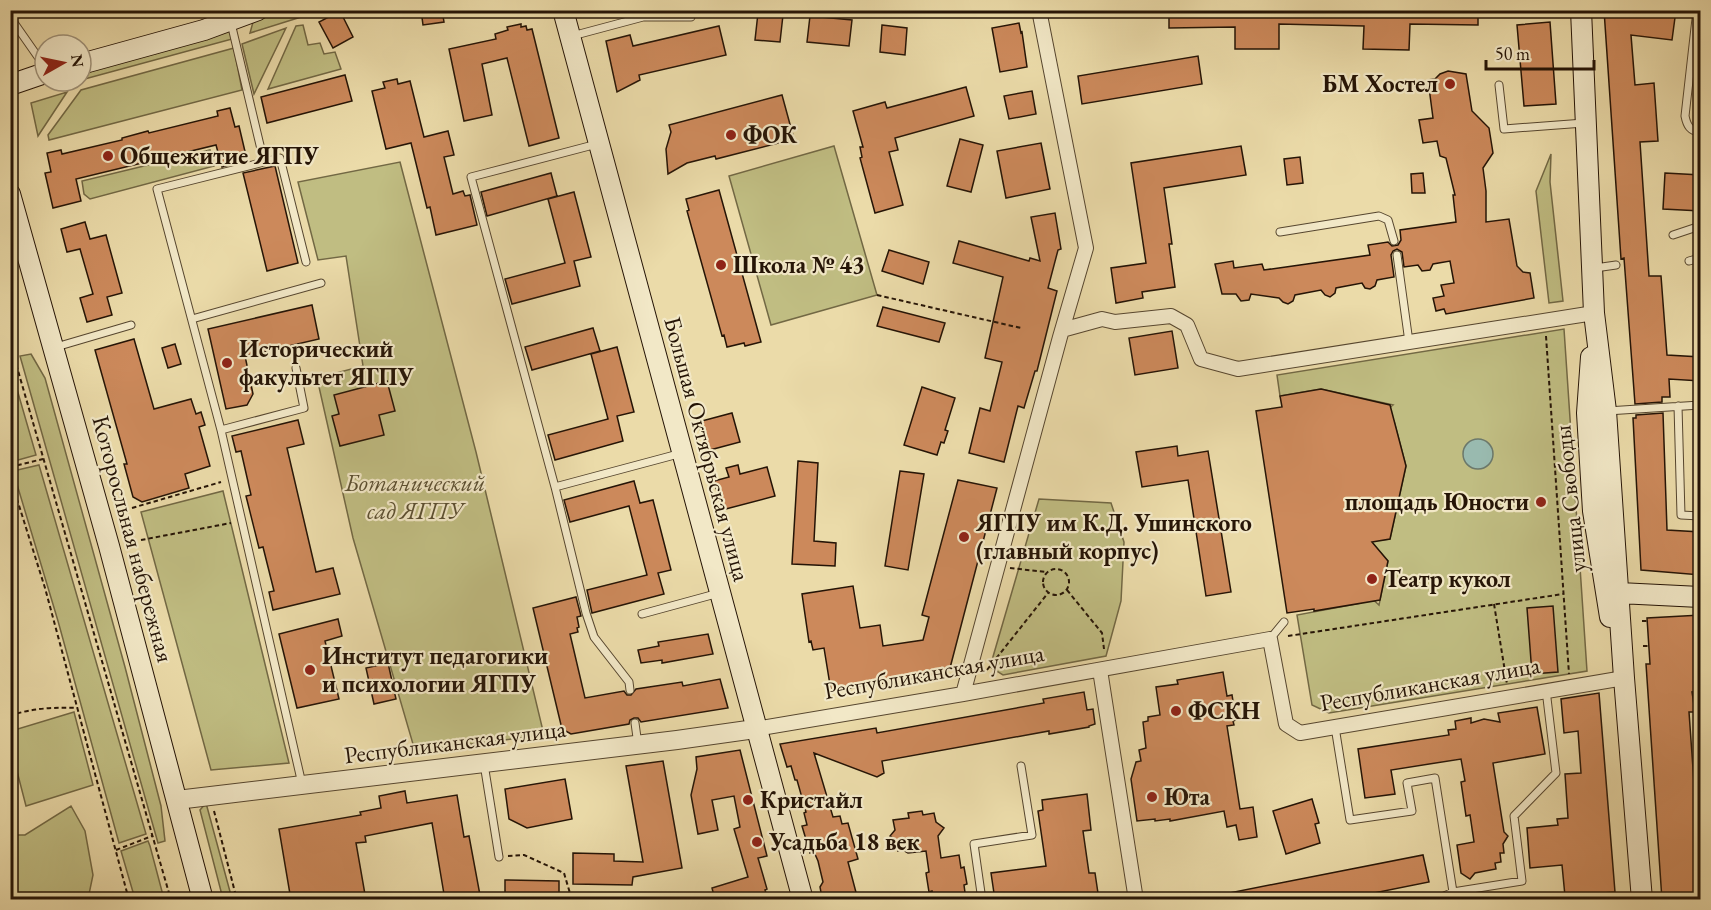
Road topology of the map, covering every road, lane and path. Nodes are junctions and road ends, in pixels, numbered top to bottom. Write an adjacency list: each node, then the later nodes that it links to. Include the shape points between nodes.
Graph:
1 (258, 10): 8 (main road)
2 (562, 10): 9 (main road, Большая Октябрьская улица)
3 (1039, 10): 37 (street, via 1086,248)
4 (1581, 10): 15 (main road, улица Свободы)
5 (1697, 10): 16 (lane, via 1685,116 1690,129)
6 (10, 17): 10 (lane)
7 (692, 17): 9 (lane, via 643,17)
8 (231, 22): 11 (main road); 18 (lane)
9 (570, 37): 17 (main road, Большая Октябрьская улица)
10 (33, 50)
11 (93, 61)
12 (33, 77): 13 (main road)
13 (10, 85)
14 (1498, 85): 15 (lane, via 1504,129)
15 (1587, 122): 29 (main road, улица Свободы)
16 (1701, 132)
17 (598, 144): 46 (main road, Большая Октябрьская улица); 51 (lane, via 471,177)
18 (264, 162): 27 (lane, via 280,158); 33 (lane, via 157,189)
19 (10, 194): 40 (main road, Которосльная набережная)
20 (1701, 226): 22 (lane)
21 (1280, 232): 23 (lane, via 1379,216 1388,220)
22 (1673, 235)
23 (1394, 241)
24 (1396, 255): 38 (lane)
25 (1701, 258): 26 (lane)
26 (1689, 261)
27 (306, 262)
28 (1617, 266): 29 (lane)
29 (1593, 268): 32 (main road, улица Свободы)
30 (321, 282): 33 (lane)
31 (877, 295): 36 (path)
32 (1594, 313): 34 (street); 44 (main road, улица Свободы)
33 (192, 319): 45 (lane)
34 (1545, 321): 38 (street); 61 (path)
35 (131, 325): 40 (lane)
36 (1021, 328)
37 (1062, 330): 38 (street, via 1102,319 1116,322 1171,316 1186,325 1201,359 1238,369); 56 (street)
38 (1409, 342)
39 (10, 343): 47 (path)
40 (54, 348): 90 (main road, Которосльная набережная)
41 (296, 368): 45 (lane, via 304,408)
42 (1701, 405): 43 (lane)
43 (1677, 406): 44 (lane); 53 (lane, via 1681,515)
44 (1597, 412): 63 (main road, улица Свободы); 63 (main road, улица Свободы, via 1593,511 1603,577)
45 (221, 430): 50 (lane)
46 (682, 453): 51 (lane); 59 (main road, Большая Октябрьская улица)
47 (43, 459): 48 (path); 92 (path)
48 (10, 467)
49 (10, 477): 81 (path)
50 (233, 479): 52 (path); 54 (lane)
51 (555, 487): 77 (lane, via 594,637 629,682)
52 (132, 508)
53 (1701, 516)
54 (242, 521): 55 (path); 89 (lane)
55 (141, 540)
56 (998, 566): 57 (path); 79 (street)
57 (1046, 572): 58 (path, via 1054,568 1063,570 1069,577); 60 (path, via 1043,585)
58 (1067, 590): 60 (path, via 1060,595); 72 (path, via 1102,633)
59 (719, 593): 65 (lane); 85 (main road, Большая Октябрьская улица)
60 (1048, 593): 73 (path)
61 (1563, 594): 64 (path); 75 (path)
62 (1701, 597): 63 (main road)
63 (1614, 600): 76 (main road, улица Свободы)
64 (1494, 604): 69 (path); 80 (path)
65 (642, 614)
66 (1642, 621): 67 (path)
67 (1647, 621)
68 (1284, 622): 69 (lane)
69 (1270, 639): 74 (street, Республиканская улица); 84 (street, Республиканская улица, via 1286,724 1300,733)
70 (1642, 646): 71 (path)
71 (1649, 646)
72 (1104, 649)
73 (987, 670)
74 (1100, 670): 79 (street, Республиканская улица); 103 (street)
75 (1569, 674)
76 (1624, 678): 78 (street, Республиканская улица); 105 (main road, улица Свободы)
77 (630, 690)
78 (1546, 690): 80 (street, Республиканская улица); 95 (lane, via 1556,773 1514,816 1522,881)
79 (963, 694): 85 (street, Республиканская улица)
80 (1509, 696): 84 (street, Республиканская улица)
81 (78, 708): 82 (path); 93 (path)
82 (10, 716)
83 (635, 723): 86 (lane)
84 (1335, 727): 95 (lane, via 1350,820 1412,811 1407,783 1435,778)
85 (755, 729): 86 (street, Республиканская улица); 101 (main road, Большая Октябрьская улица)
86 (638, 745): 87 (street, Республиканская улица)
87 (484, 764): 89 (street, Республиканская улица); 94 (lane)
88 (1021, 766): 102 (lane, via 1032,835 974,844)
89 (303, 786): 90 (street, Республиканская улица)
90 (177, 800): 98 (main road, Которосльная набережная)
91 (212, 805): 99 (path)
92 (152, 836): 93 (path); 97 (path)
93 (116, 850): 96 (path)
94 (499, 857): 100 (path, via 524,855 564,873)
95 (1453, 892): 104 (lane)
96 (129, 900)
97 (171, 900)
98 (203, 900)
99 (237, 900)
100 (572, 900)
101 (803, 900)
102 (982, 900)
103 (1136, 900)
104 (1435, 900)
105 (1642, 900)

